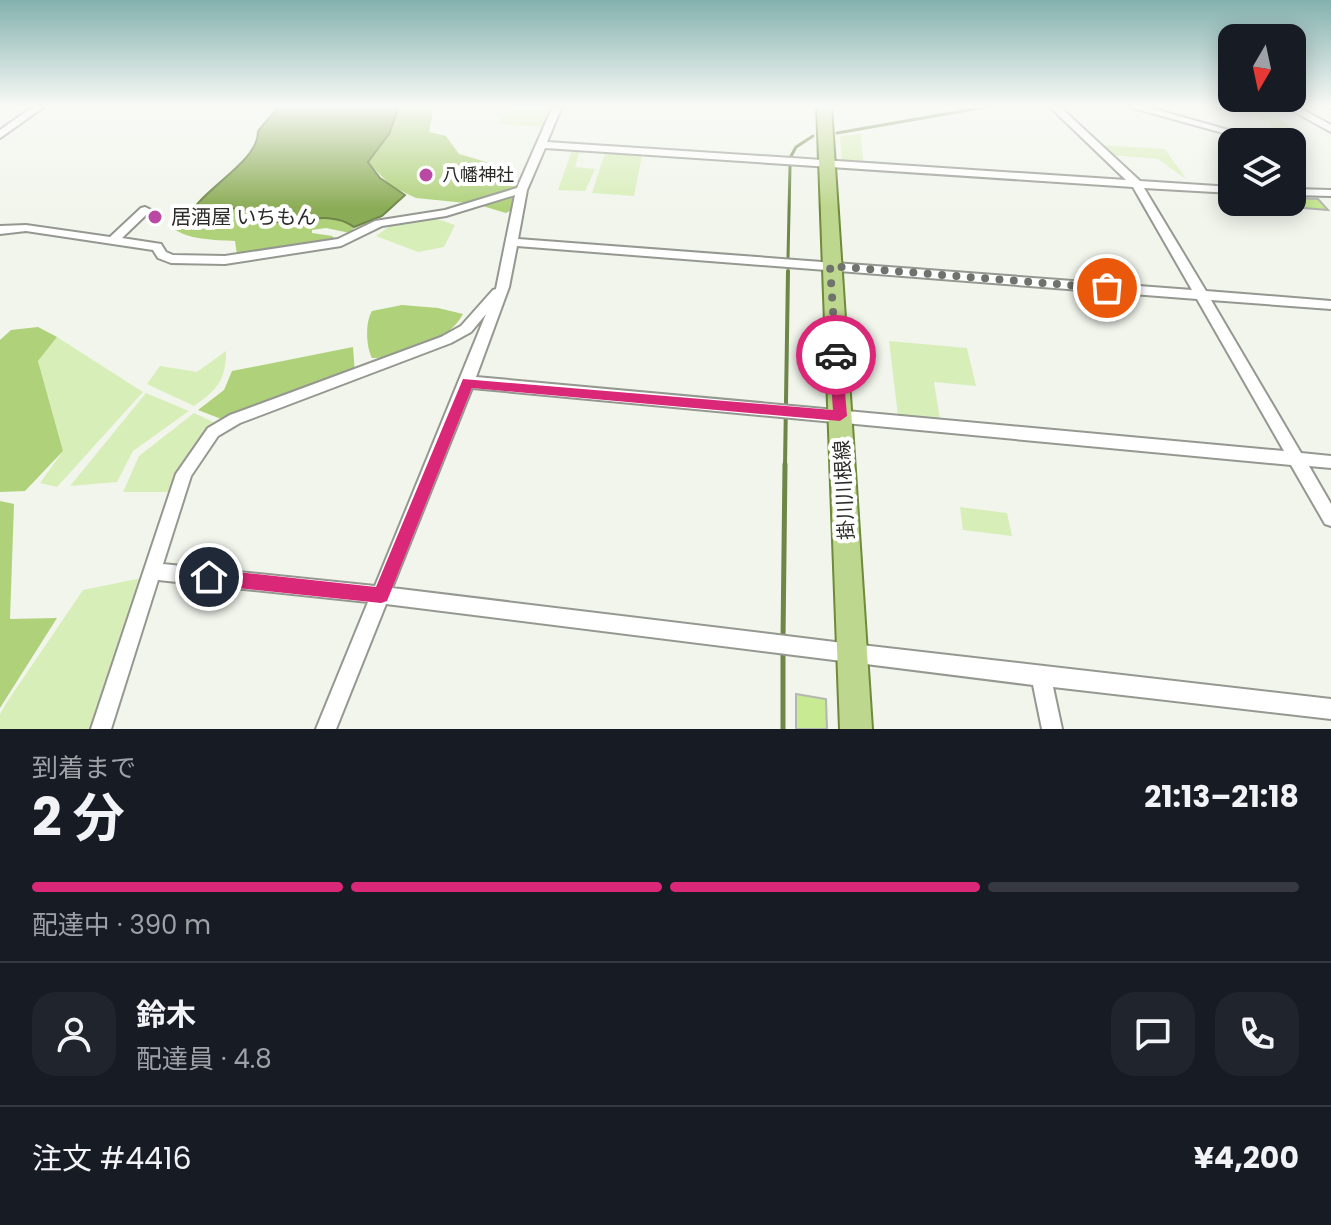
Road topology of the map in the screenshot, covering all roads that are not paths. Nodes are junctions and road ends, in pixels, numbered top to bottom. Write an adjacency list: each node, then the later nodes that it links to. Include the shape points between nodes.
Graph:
1 (543, 140): 4 (street)
2 (825, 140): 5 (main road, 掛川川根線)
3 (1090, 140): 6 (street)
4 (541, 145): 5 (street); 8 (street)
5 (826, 163): 6 (street); 15 (main road, 掛川川根線)
6 (1137, 184): 7 (street); 17 (street)
7 (1218, 189)
8 (522, 190): 13 (street, via 446,213 379,223 341,242 225,260 171,259 157,247); 14 (street)
9 (1325, 193): 10 (street)
10 (1331, 207)
11 (145, 210): 13 (street)
12 (0, 230): 13 (street, via 26,228)
13 (113, 240)
14 (512, 242): 15 (street); 16 (street)
15 (830, 266): 17 (street); 20 (main road, 掛川川根線)
16 (503, 287): 19 (street); 24 (street, via 466,329 446,340 235,419 213,432 184,474)
17 (1203, 295): 18 (street); 21 (street)
18 (1331, 305)
19 (467, 382): 20 (street); 25 (street)
20 (840, 416): 21 (street); 26 (main road, 掛川川根線)
21 (1296, 458): 22 (street); 23 (street)
22 (1331, 462)
23 (1331, 519)
24 (151, 571): 25 (street); 29 (street)
25 (381, 595): 26 (street); 30 (street)
26 (852, 654): 27 (street); 31 (main road, 掛川川根線)
27 (1041, 675): 28 (street); 32 (street)
28 (1331, 709)
29 (101, 729)
30 (326, 729)
31 (856, 729)
32 (1052, 729)

